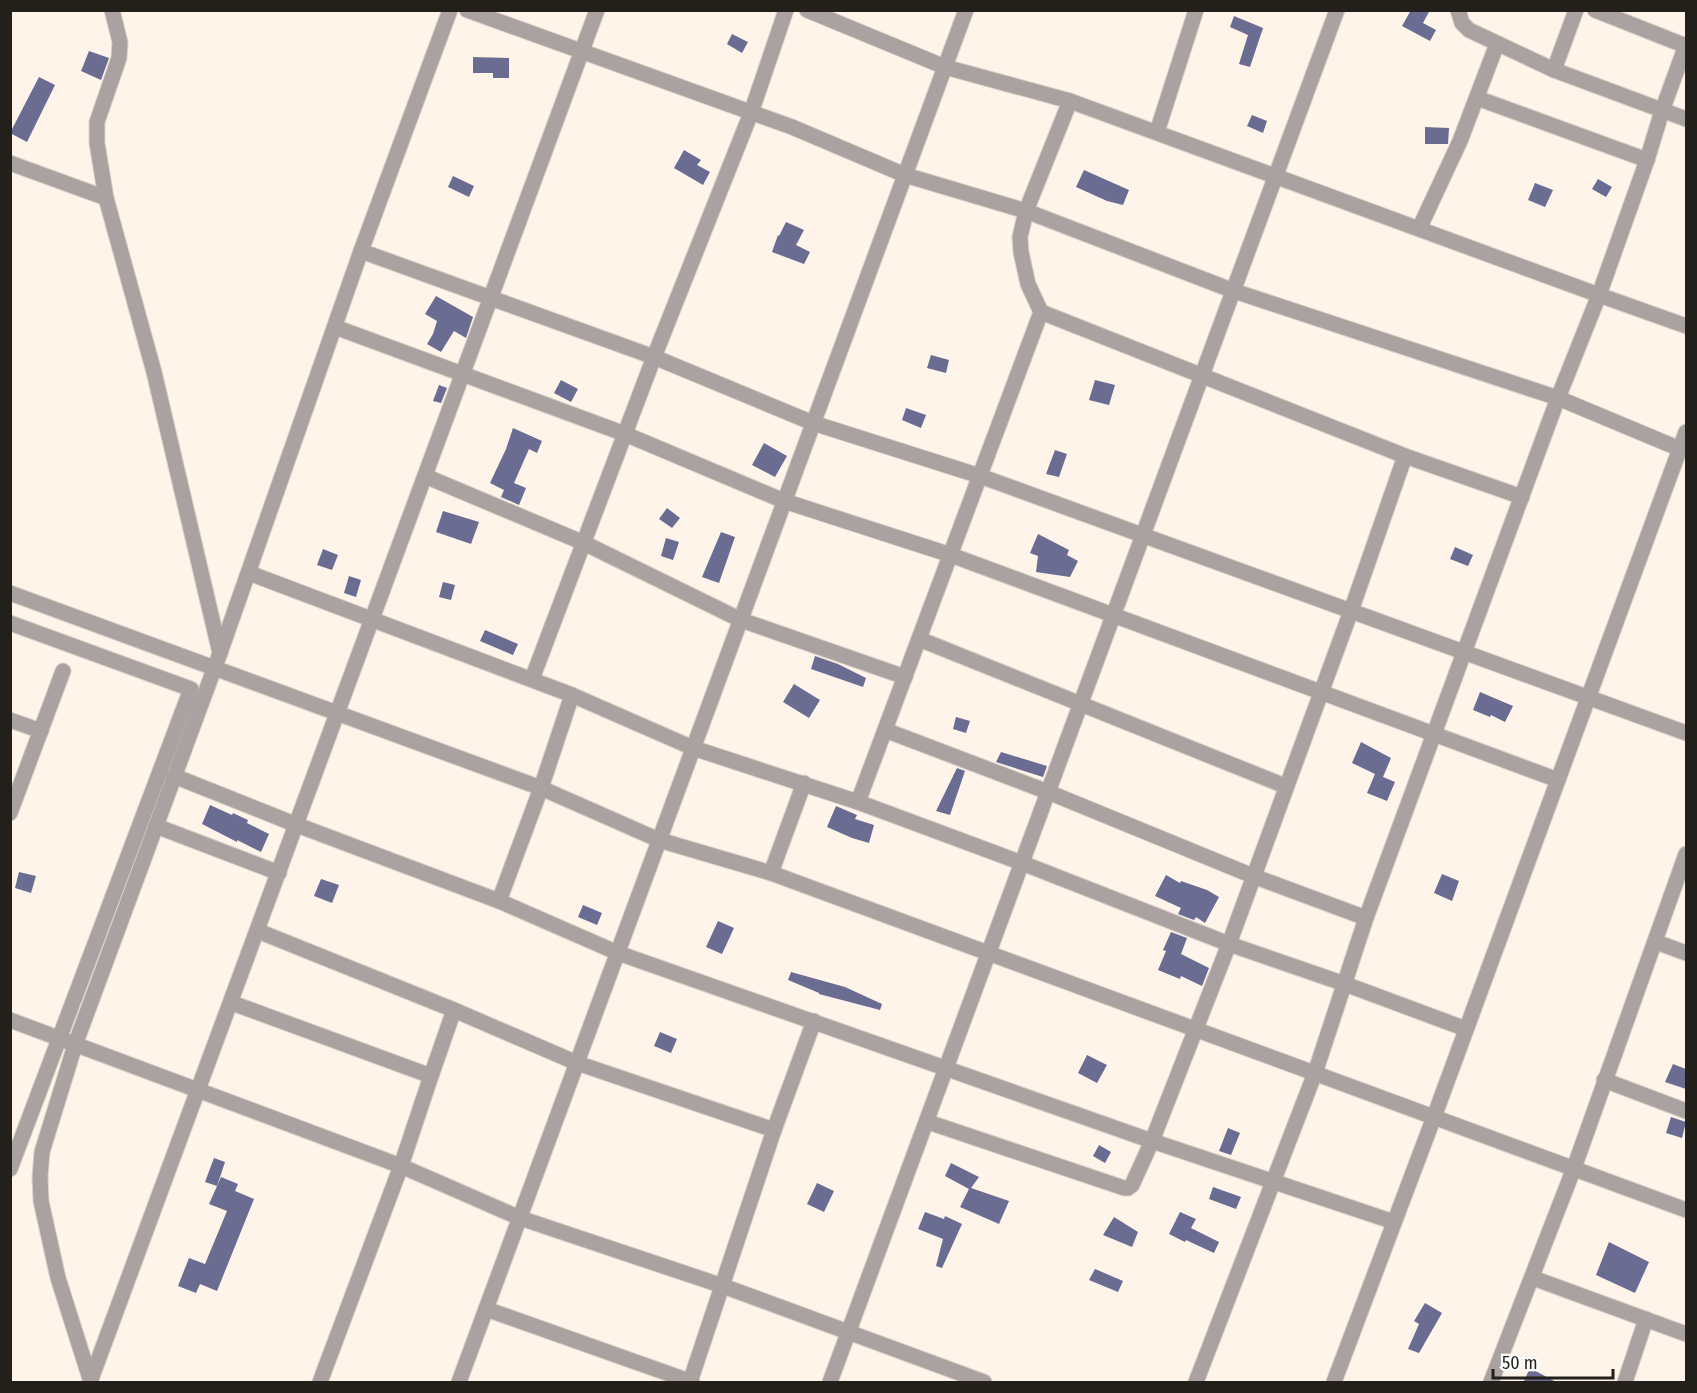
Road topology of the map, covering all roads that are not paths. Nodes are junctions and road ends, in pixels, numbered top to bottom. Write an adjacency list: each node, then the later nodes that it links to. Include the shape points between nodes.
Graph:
1 (112, 10): 28 (street, via 120,42 119,58 96,133)
2 (450, 10): 31 (street)
3 (467, 10): 15 (street)
4 (597, 10): 15 (street)
5 (786, 10): 21 (street)
6 (807, 10): 16 (street)
7 (966, 10): 16 (street)
8 (1196, 10): 23 (street)
9 (1337, 10): 27 (street)
10 (1458, 10): 13 (street, via 1469,30)
11 (1576, 10): 17 (street)
12 (1595, 10): 14 (street)
13 (1497, 44): 17 (street); 18 (street)
14 (1686, 45): 20 (street)
15 (582, 52): 21 (street); 34 (street)
16 (945, 67): 19 (street); 26 (street)
17 (1554, 70): 20 (street)
18 (1477, 98): 24 (street); 30 (street)
19 (1070, 101): 23 (street); 29 (street)
20 (1662, 111): 22 (street); 24 (street)
21 (751, 113): 26 (street); 38 (street)
22 (1686, 119)
23 (1157, 132): 27 (street)
24 (1647, 160): 33 (street)
25 (10, 164): 28 (street)
26 (905, 175): 29 (street); 42 (street)
27 (1276, 176): 30 (street); 32 (street)
28 (106, 198): 63 (street, via 154,372)
29 (1026, 211): 32 (street); 35 (street, via 1021,252 1028,284)
30 (1419, 229): 33 (street)
31 (361, 251): 34 (street); 37 (street)
32 (1234, 291): 40 (street); 41 (street)
33 (1599, 296): 36 (street); 41 (street)
34 (491, 298): 38 (street); 39 (street)
35 (1041, 312): 40 (street); 48 (street)
36 (1686, 326)
37 (334, 327): 39 (street); 54 (street)
38 (654, 357): 42 (street); 44 (street)
39 (463, 374): 44 (street); 47 (street)
40 (1202, 377): 46 (street); 51 (street)
41 (1558, 398): 45 (street); 49 (street)
42 (813, 423): 48 (street); 50 (street)
43 (1686, 432): 45 (street)
44 (625, 435): 50 (street); 52 (street)
45 (1680, 449): 70 (street)
46 (1405, 456): 49 (street); 56 (street)
47 (425, 476): 52 (street); 58 (street)
48 (980, 476): 51 (street); 53 (street)
49 (1522, 497): 62 (street)
50 (784, 501): 53 (street); 59 (street)
51 (1143, 535): 56 (street); 57 (street)
52 (584, 543): 59 (street); 67 (street)
53 (951, 555): 57 (street); 61 (street)
54 (249, 573): 58 (street); 63 (street)
55 (10, 593): 64 (street)
56 (1351, 611): 62 (street); 68 (street)
57 (1113, 616): 68 (street); 71 (street)
58 (372, 620): 67 (street); 72 (street)
59 (741, 620): 66 (street); 78 (street)
60 (10, 623): 110 (street, via 191,689)
61 (919, 639): 66 (street); 71 (street)
62 (1465, 652): 70 (street); 77 (street)
63 (220, 653): 64 (street)
64 (214, 668): 72 (street); 79 (street)
65 (63, 671): 75 (street)
66 (905, 676): 74 (street)
67 (532, 680): 69 (street)
68 (1320, 692): 77 (street); 82 (street)
69 (572, 695): 78 (street); 83 (street)
70 (1588, 697): 76 (street); 80 (street)
71 (1081, 703): 82 (street); 84 (street)
72 (338, 714): 83 (street); 87 (street)
73 (10, 720): 75 (street)
74 (885, 730): 84 (street); 85 (street)
75 (41, 731): 86 (street)
76 (1686, 733)
77 (1435, 735): 80 (street); 96 (street)
78 (693, 748): 81 (street); 89 (street)
79 (174, 776): 87 (street); 88 (street)
80 (1558, 780): 109 (street)
81 (804, 783): 85 (street); 93 (street)
82 (1285, 786): 94 (street)
83 (541, 788): 89 (street); 95 (street)
84 (1048, 792): 91 (street); 94 (street)
85 (858, 802): 91 (street)
86 (10, 813)
87 (297, 825): 92 (street); 95 (street)
88 (156, 826): 92 (street); 111 (street)
89 (659, 840): 93 (street); 100 (street)
90 (1686, 854): 98 (street)
91 (1022, 863): 99 (street); 101 (street)
92 (279, 873): 97 (street)
93 (771, 873): 101 (street)
94 (1253, 876): 96 (street); 99 (street)
95 (499, 901): 100 (street)
96 (1366, 918): 103 (street)
97 (258, 931): 104 (street); 105 (street)
98 (1656, 942): 102 (street); 116 (street)
99 (1229, 944): 103 (street); 108 (street)
100 (618, 953): 107 (street); 112 (street)
101 (989, 953): 108 (street); 113 (street)
102 (1686, 953)
103 (1345, 984): 109 (street); 114 (street)
104 (232, 1003): 115 (street); 117 (street)
105 (454, 1010): 112 (street); 115 (street)
106 (10, 1020): 110 (street)
107 (814, 1022): 113 (street); 121 (street)
108 (1196, 1029): 114 (street); 122 (street)
109 (1466, 1029): 119 (street)
110 (58, 1038): 111 (street); 125 (street)
111 (75, 1045): 117 (street); 136 (street, via 42,1152 41,1201 58,1278)
112 (577, 1064): 121 (street); 128 (street)
113 (946, 1068): 120 (street); 122 (street)
114 (1315, 1073): 119 (street); 126 (street)
115 (431, 1076): 123 (street)
116 (1605, 1080): 118 (street); 124 (street)
117 (198, 1090): 123 (street); 136 (street)
118 (1686, 1111)
119 (1434, 1117): 124 (street); 129 (street)
120 (928, 1122): 122 (street, via 1124,1188 1132,1185); 134 (street)
121 (774, 1130): 131 (street)
122 (1152, 1141): 126 (street)
123 (401, 1166): 128 (street); 138 (street)
124 (1574, 1168): 127 (street); 130 (street)
125 (10, 1169)
126 (1274, 1182): 129 (street); 142 (street)
127 (1686, 1208)
128 (520, 1218): 131 (street); 132 (street)
129 (1394, 1222): 143 (street)
130 (1533, 1278): 133 (street); 144 (street)
131 (723, 1286): 134 (street); 137 (street)
132 (486, 1309): 137 (street); 139 (street)
133 (1646, 1319): 135 (street); 145 (street)
134 (849, 1332): 140 (street); 141 (street)
135 (1686, 1334)
136 (91, 1382)
137 (691, 1382)
138 (320, 1383)
139 (459, 1383)
140 (830, 1383)
141 (984, 1383)
142 (1196, 1383)
143 (1334, 1383)
144 (1491, 1383)
145 (1625, 1383)

